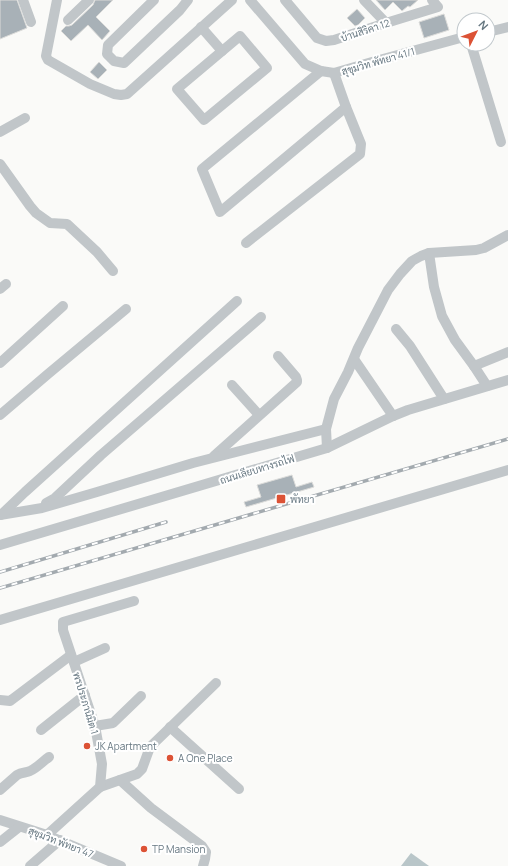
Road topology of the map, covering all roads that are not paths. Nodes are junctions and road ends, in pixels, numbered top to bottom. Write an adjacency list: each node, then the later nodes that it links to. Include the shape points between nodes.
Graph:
1 (23, 0): 12 (street)
2 (57, 0): 14 (street, via 46,56 48,60 90,84 114,94 127,94)
3 (89, 0): 11 (street)
4 (154, 0): 5 (street, via 108,46 107,54 114,61 124,63)
5 (188, 0)
6 (232, 0): 14 (street)
7 (250, 0): 20 (street, สุขุมวิท พัทยา 41/1, via 305,64)
8 (285, 0): 13 (street, บ้านสิริคา 12, via 317,38 326,41)
9 (364, 0): 13 (street)
10 (435, 4): 13 (street, บ้านสิริคา 12)
11 (68, 20)
12 (31, 22)
13 (386, 23)
14 (201, 27): 18 (street)
15 (508, 27): 16 (street)
16 (496, 30)
17 (456, 39): 21 (street, สุขุมวิท พัทยา 41/1)
18 (222, 51): 18 (street, via 240,36 267,68 204,120 177,89)
19 (473, 52): 25 (street)
20 (321, 71): 21 (street, สุขุมวิท พัทยา 41/1); 22 (street, via 202,169 220,212)
21 (334, 74): 22 (street)
22 (346, 107): 28 (street, via 362,144 360,154)
23 (26, 118): 24 (street)
24 (0, 132)
25 (501, 142)
26 (1, 167): 30 (street, via 36,213 50,223 67,224)
27 (508, 235): 29 (street, via 476,250)
28 (246, 243)
29 (429, 253): 38 (street, via 412,261 388,290); 40 (street, via 442,316)
30 (113, 271)
31 (237, 301): 52 (street, via 25,492)
32 (62, 306): 39 (street)
33 (126, 309): 46 (street)
34 (261, 317): 52 (street, via 55,498 46,503)
35 (396, 329): 44 (street)
36 (508, 352): 40 (street)
37 (278, 356): 45 (street, via 297,380)
38 (354, 358): 47 (street); 48 (street, via 334,399)
39 (0, 363)
40 (474, 366): 43 (street)
41 (508, 380): 43 (street, ถนนเลียบทางรถไฟ)
42 (232, 385): 45 (street)
43 (487, 386): 44 (street, ถนนเลียบทางรถไฟ)
44 (444, 399): 47 (street, ถนนเลียบทางรถไฟ)
45 (259, 415): 50 (street)
46 (0, 416)
47 (393, 416): 49 (street, ถนนเลียบทางรถไฟ)
48 (326, 429): 49 (street); 50 (street)
49 (327, 448): 53 (street, ถนนเลียบทางรถไฟ)
50 (212, 458): 52 (street, via 42,508)
51 (508, 470): 55 (street)
52 (4, 514)
53 (0, 545)
54 (134, 601): 57 (street, พรประภานิมิต 1, via 62,622)
55 (0, 620)
56 (105, 648): 57 (street)
57 (72, 658): 59 (street, พรประภานิมิต 1); 61 (street, via 10,701)
58 (216, 683): 63 (street)
59 (85, 695): 62 (street, พรประภานิมิต 1); 64 (street)
60 (141, 696): 62 (street, via 113,723)
61 (0, 700)
62 (95, 726): 67 (street, พรประภานิมิต 1, via 102,764)
63 (170, 728): 66 (street, via 150,747 142,769); 68 (street)
64 (41, 730)
65 (49, 757): 69 (street, via 29,772 17,775)
66 (120, 780): 67 (street); 78 (street, via 151,808 202,846 206,852)
67 (100, 787): 72 (street)
68 (239, 789)
69 (0, 790)
70 (0, 820): 71 (street, สุขุมวิท พัทยา 47)
71 (19, 826): 72 (street, สุขุมวิท พัทยา 47); 74 (street)
72 (47, 835): 73 (street, สุขุมวิท พัทยา 47)
73 (60, 840): 75 (street, สุขุมวิท พัทยา 47); 76 (street)
74 (0, 842)
75 (109, 864): 77 (street, สุขุมวิท พัทยา 47)
76 (30, 866)
77 (121, 866)
78 (202, 866)

